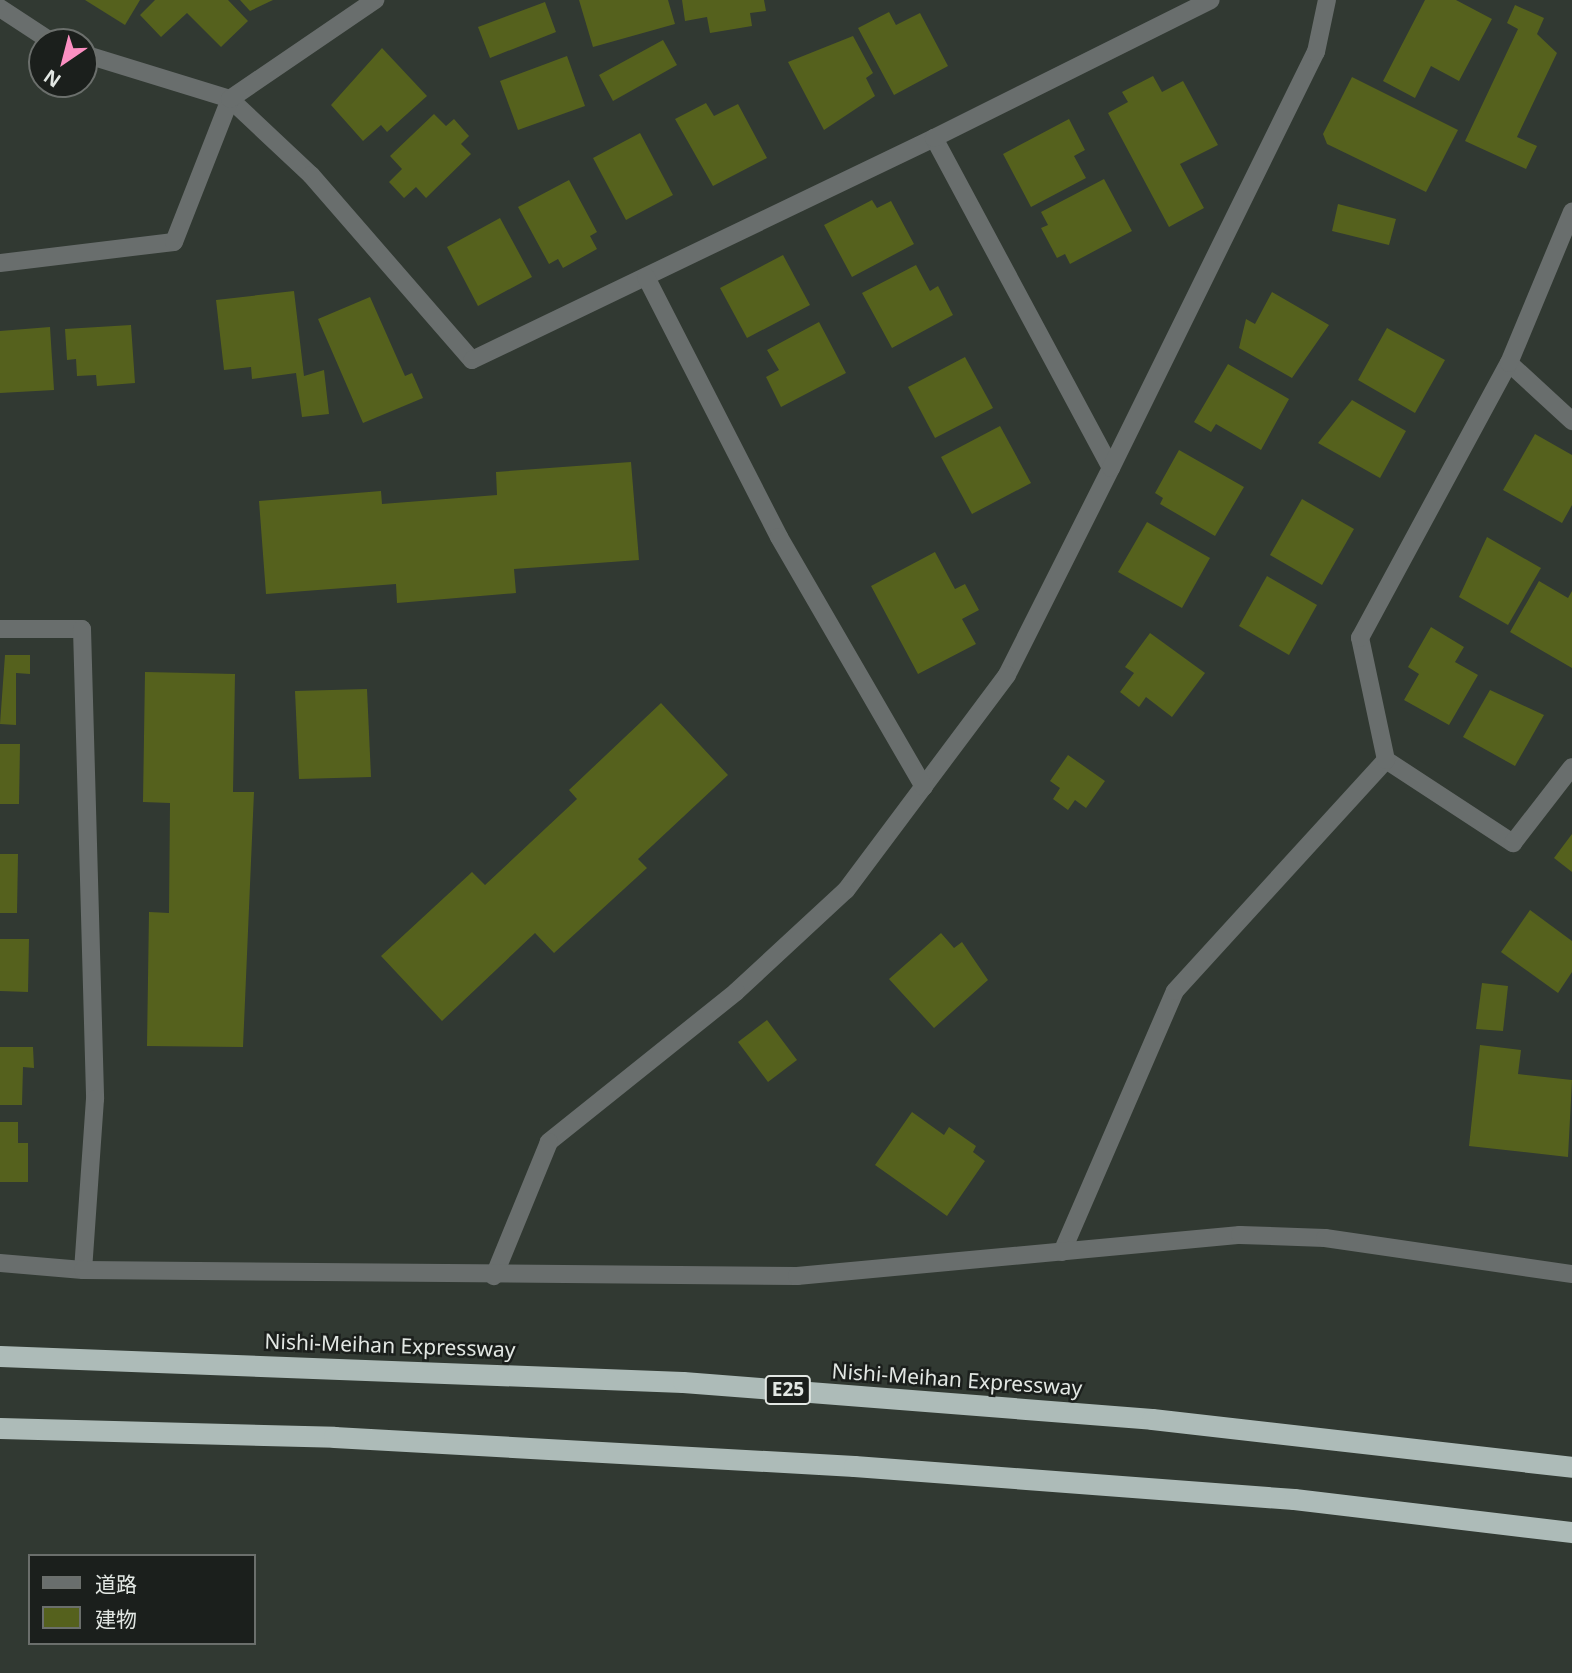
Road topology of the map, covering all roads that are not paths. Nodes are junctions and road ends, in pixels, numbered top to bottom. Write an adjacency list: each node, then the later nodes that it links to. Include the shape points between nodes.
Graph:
1 (374, 0): 7 (street)
2 (1211, 0): 8 (street)
3 (1327, 0): 14 (street, via 1316,52)
4 (0, 8): 5 (street)
5 (31, 28)
6 (98, 58): 7 (street)
7 (230, 99): 10 (street, via 174,242); 11 (street, via 312,175 472,360)
8 (934, 138): 11 (street); 14 (street)
9 (1572, 212): 12 (street)
10 (0, 263)
11 (646, 277): 18 (street, via 779,537)
12 (1509, 363): 13 (street); 16 (street, via 1360,638)
13 (1572, 421)
14 (1111, 468): 18 (street, via 1007,675)
15 (0, 629): 21 (street, via 82,629 95,1098)
16 (1386, 760): 17 (street, via 1513,843); 19 (street, via 1175,991)
17 (1572, 767)
18 (924, 787): 23 (street, via 846,890 736,992 549,1142)
19 (1062, 1252): 22 (street, via 1240,1235 1288,1237); 23 (street, via 797,1276)
20 (0, 1263): 21 (street)
21 (83, 1270): 23 (street)
22 (1572, 1274)
23 (494, 1276)
24 (0, 1356): 26 (highway, Nishi-Meihan Expressway / E25, via 683,1382 1152,1419)
25 (0, 1428): 27 (highway, via 334,1437 854,1466 1294,1499)
26 (1572, 1467)
27 (1572, 1532)

